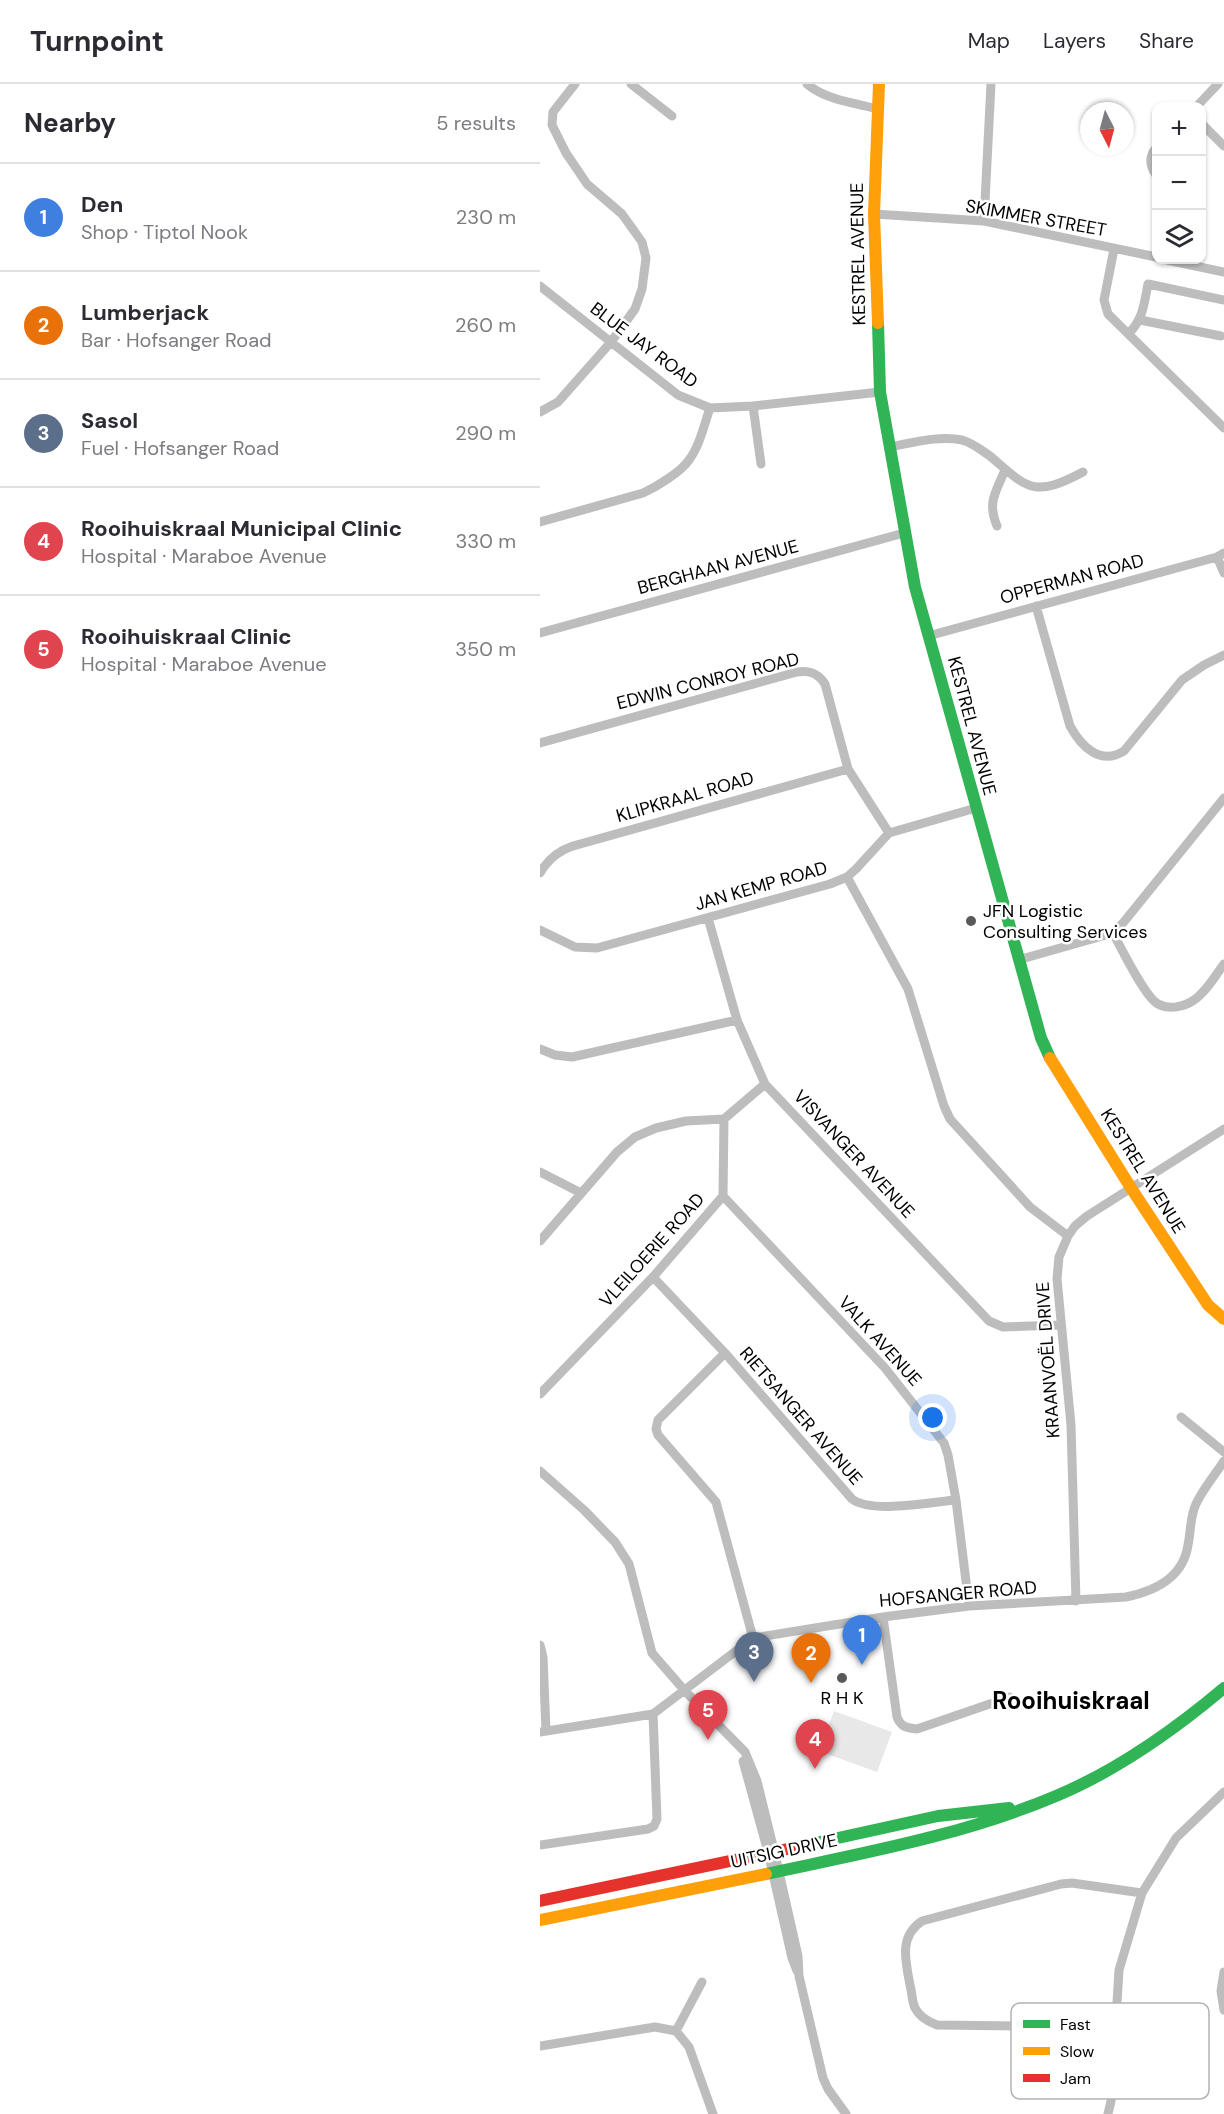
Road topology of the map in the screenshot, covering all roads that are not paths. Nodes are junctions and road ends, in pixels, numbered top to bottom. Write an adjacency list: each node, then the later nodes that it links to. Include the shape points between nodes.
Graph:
1 (575, 84): 23 (street, via 553,112 556,135 587,184 631,225 645,252 639,300)
2 (631, 84): 9 (street)
3 (807, 84): 8 (street, via 830,96)
4 (879, 84): 8 (street, KESTREL AVENUE)
5 (991, 84): 13 (street)
6 (1218, 84): 7 (street)
7 (1201, 102)
8 (878, 109): 12 (street, KESTREL AVENUE)
9 (672, 116)
10 (1206, 128): 11 (street)
11 (1224, 146)
12 (874, 214): 13 (street, SKIMMER STREET); 24 (street, KESTREL AVENUE)
13 (984, 221): 14 (street, SKIMMER STREET)
14 (1114, 249): 15 (street, SKIMMER STREET); 21 (street, via 1104,300 1108,314)
15 (1152, 256)
16 (1189, 264): 17 (street)
17 (1224, 272)
18 (540, 286): 23 (street, BLUE JAY ROAD)
19 (1224, 300): 20 (street, via 1148,284)
20 (1140, 320): 21 (street); 22 (street)
21 (1128, 334): 28 (street)
22 (1221, 336)
23 (611, 342): 26 (street, BLUE JAY ROAD, via 678,395); 27 (street, via 558,402)
24 (880, 392): 25 (street, BLUE JAY ROAD); 29 (street, KESTREL AVENUE)
25 (753, 406): 26 (street, BLUE JAY ROAD); 30 (street)
26 (710, 408): 33 (street, via 688,461 651,489)
27 (540, 412)
28 (1224, 428)
29 (889, 447): 31 (street, via 938,439 964,440); 35 (street, KESTREL AVENUE)
30 (761, 464)
31 (1005, 470): 32 (street, via 1023,484 1039,487 1061,483); 34 (street, via 992,504)
32 (1083, 472)
33 (540, 522)
34 (997, 526)
35 (904, 533): 39 (street, BERGHAAN AVENUE); 40 (street, KESTREL AVENUE)
36 (1220, 555): 37 (street); 38 (street, OPPERMAN ROAD)
37 (1224, 573)
38 (1036, 606): 40 (street, OPPERMAN ROAD); 41 (street, via 1070,726 1080,744 1093,753 1111,756 1124,751 1182,680)
39 (540, 633)
40 (928, 636): 45 (street, KESTREL AVENUE)
41 (1224, 655)
42 (540, 743): 43 (street, EDWIN CONROY ROAD, via 807,671 825,684)
43 (848, 769): 46 (street, EDWIN CONROY ROAD); 47 (street, KLIPKRAAL ROAD, via 573,846 554,855)
44 (1224, 798): 51 (street)
45 (976, 808): 46 (street); 52 (street, KESTREL AVENUE)
46 (889, 833): 48 (street, JAN KEMP ROAD)
47 (540, 873)
48 (847, 877): 49 (street, JAN KEMP ROAD); 63 (street, via 908,989 950,1119 1030,1206)
49 (708, 918): 50 (street, JAN KEMP ROAD, via 589,949 575,947); 54 (street, VISVANGER AVENUE)
50 (540, 930)
51 (1113, 933): 52 (street); 53 (street, via 1149,995 1165,1006 1177,1007 1193,1000)
52 (1018, 960): 60 (street, KESTREL AVENUE, via 1046,1051)
53 (1224, 964)
54 (737, 1020): 55 (street, via 572,1057); 56 (street, VISVANGER AVENUE)
55 (540, 1049)
56 (765, 1084): 57 (street); 67 (street, VISVANGER AVENUE, via 988,1321 1002,1327)
57 (724, 1119): 61 (street, via 686,1121 643,1133 622,1148); 62 (street, VLEILOERIE ROAD)
58 (1224, 1131): 60 (street, KRAANVOËL DRIVE)
59 (540, 1172): 61 (street)
60 (1131, 1188): 63 (street, KRAANVOËL DRIVE, via 1087,1216); 66 (street, KESTREL AVENUE, via 1208,1305)
61 (581, 1193): 64 (street)
62 (723, 1196): 65 (street, VLEILOERIE ROAD); 74 (street, VALK AVENUE, via 885,1368 941,1437)
63 (1068, 1236): 67 (street, KRAANVOËL DRIVE, via 1058,1268)
64 (540, 1241)
65 (653, 1277): 68 (street, RIETSANGER AVENUE); 69 (street, VLEILOERIE ROAD)
66 (1224, 1318)
67 (1061, 1325): 75 (street, KRAANVOËL DRIVE, via 1071,1425)
68 (725, 1353): 74 (street, RIETSANGER AVENUE, via 858,1503 877,1507); 78 (street, via 658,1420 656,1429 716,1502)
69 (540, 1394)
70 (1181, 1417): 71 (street)
71 (1224, 1452)
72 (1224, 1461): 75 (street, HOFSANGER ROAD, via 1196,1503 1184,1561 1163,1585 1126,1597)
73 (540, 1471): 81 (street, via 584,1510 629,1564 650,1648)
74 (956, 1500): 76 (street, VALK AVENUE)
75 (1076, 1601): 76 (street, HOFSANGER ROAD)
76 (969, 1606): 77 (street, HOFSANGER ROAD)
77 (883, 1617): 78 (street, HOFSANGER ROAD); 82 (street, via 897,1717 905,1727 917,1729)
78 (753, 1638): 81 (street, HOFSANGER ROAD)
79 (540, 1645): 84 (street)
80 (1224, 1688): 86 (street, UITSIG DRIVE, via 1191,1716 1119,1764)
81 (685, 1691): 83 (street, HOFSANGER ROAD); 88 (street, via 735,1740)
82 (1010, 1697)
83 (652, 1714): 84 (street); 87 (street, via 657,1819 654,1826)
84 (543, 1731)
85 (1224, 1792): 90 (street, via 1176,1838)
86 (1034, 1805): 88 (street, UITSIG DRIVE, via 938,1815); 89 (street, UITSIG DRIVE, via 944,1834)
87 (540, 1845)
88 (771, 1851): 89 (street); 91 (street, UITSIG DRIVE)
89 (776, 1872): 92 (street, UITSIG DRIVE); 102 (street, via 824,2078)
90 (1142, 1893): 95 (street, via 1119,1970); 97 (street, via 1061,1884 922,1921 909,1934 905,1956 914,2006 932,2023)
91 (540, 1900)
92 (540, 1920)
93 (1224, 1972): 96 (street)
94 (702, 1982): 98 (street)
95 (1117, 2003)
96 (1224, 2010)
97 (1011, 2026)
98 (676, 2031): 99 (street, via 655,2027); 101 (street, via 689,2047)
99 (540, 2046)
100 (1111, 2099): 103 (street)
101 (713, 2114)
102 (846, 2114)
103 (1108, 2114)

